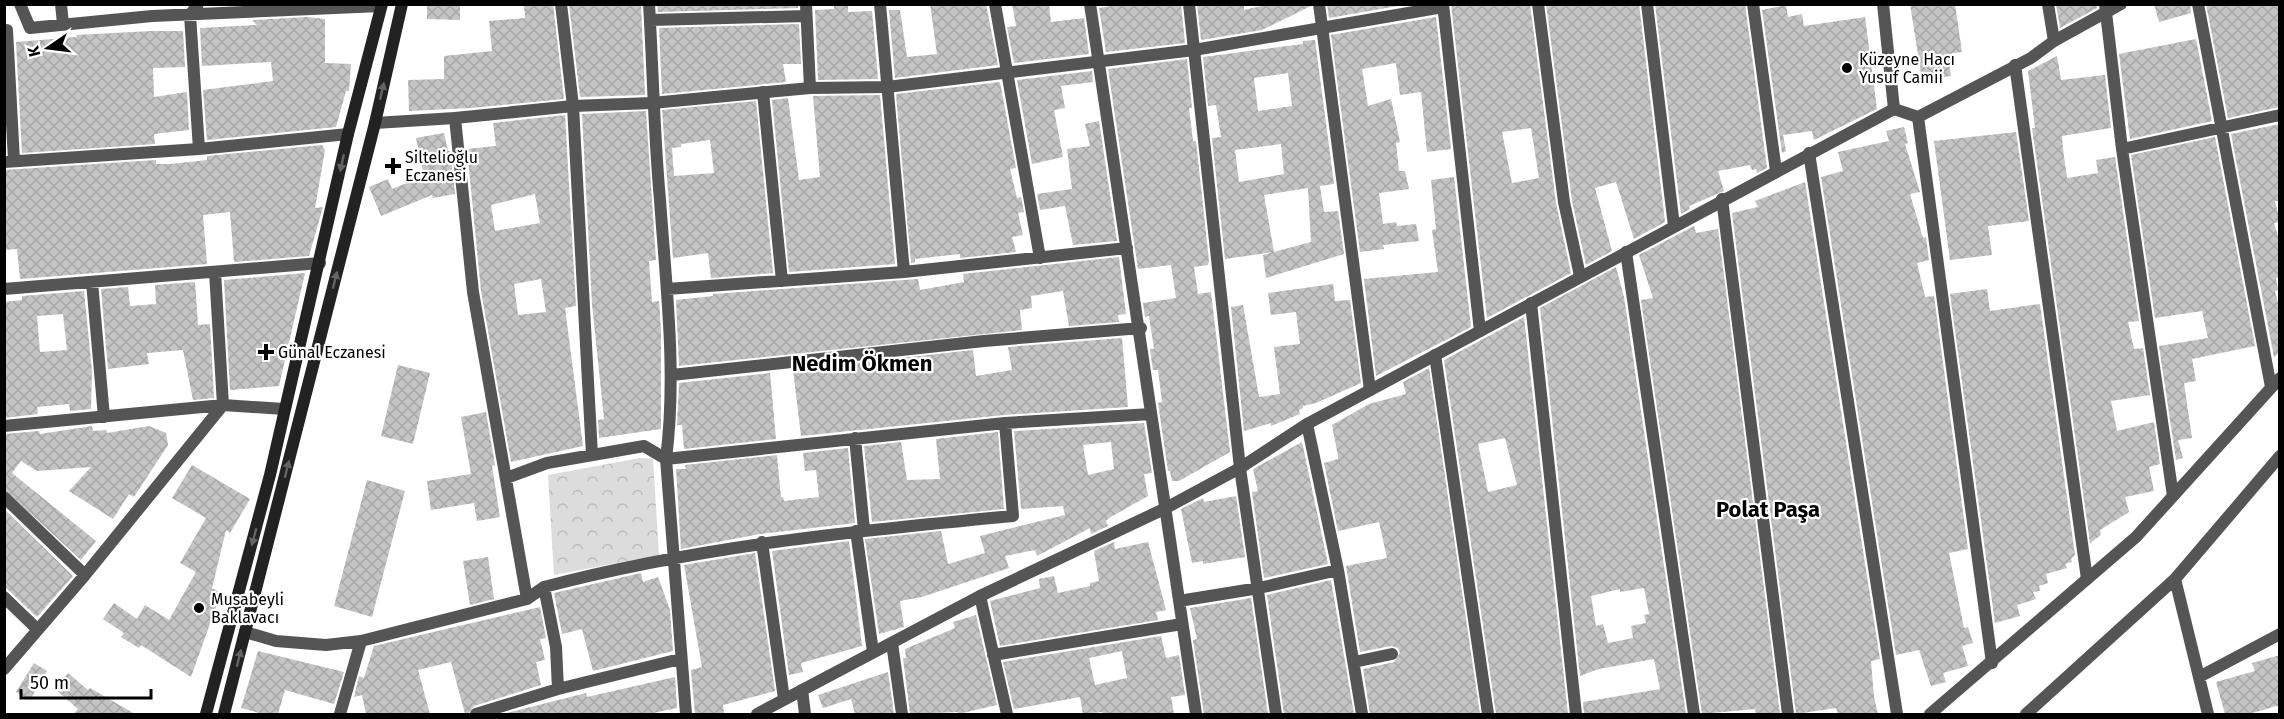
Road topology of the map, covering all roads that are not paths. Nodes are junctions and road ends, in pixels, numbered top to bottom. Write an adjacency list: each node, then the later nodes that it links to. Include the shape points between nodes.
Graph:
1 (20, 4): 28 (street)
2 (61, 4): 26 (street)
3 (198, 4): 24 (street)
4 (402, 4): 44 (main road, one-way to 4)
5 (561, 4): 39 (street)
6 (650, 4): 25 (street)
7 (880, 4): 35 (street)
8 (995, 4): 34 (street)
9 (1090, 4): 32 (street)
10 (1189, 4): 31 (street)
11 (1319, 4): 27 (street)
12 (1538, 4): 60 (street, via 1564,202)
13 (1647, 4): 53 (street)
14 (1753, 4): 51 (street)
15 (1883, 4): 40 (street)
16 (2048, 4): 30 (street)
17 (2121, 4): 21 (street)
18 (2198, 4): 45 (street)
19 (381, 5): 24 (street); 46 (main road)
20 (1443, 6): 27 (street); 67 (street)
21 (2105, 9): 30 (street); 48 (street)
22 (152, 10): 24 (street); 26 (street)
23 (806, 10): 25 (street); 36 (street)
24 (190, 15): 47 (street)
25 (650, 20): 38 (street)
26 (63, 24): 28 (street)
27 (1322, 27): 31 (street); 71 (street)
28 (30, 28): 29 (street)
29 (5, 31): 50 (street)
30 (2054, 41): 33 (street)
31 (1194, 50): 32 (street); 83 (street)
32 (1099, 60): 34 (street); 54 (street)
33 (2016, 65): 42 (street); 93 (street)
34 (1009, 73): 35 (street); 56 (street)
35 (887, 87): 36 (street); 59 (street)
36 (810, 88): 37 (street)
37 (763, 92): 38 (street); 61 (street)
38 (652, 103): 39 (street); 64 (street)
39 (573, 106): 43 (street); 80 (street)
40 (1894, 109): 42 (street); 49 (street)
41 (2280, 115): 45 (street)
42 (1918, 117): 112 (street)
43 (455, 118): 44 (street); 84 (street, via 473,292)
44 (375, 123): 103 (main road, one-way to 44)
45 (2222, 127): 48 (street); 70 (street)
46 (348, 134): 47 (street); 57 (main road, one-way to 57)
47 (199, 149): 50 (street)
48 (2122, 149): 85 (street)
49 (1809, 153): 51 (street); 134 (street)
50 (9, 161)
51 (1776, 171): 52 (street)
52 (1722, 199): 53 (street); 133 (street)
53 (1674, 225): 55 (street)
54 (1127, 248): 56 (street); 66 (street)
55 (1626, 252): 60 (street); 132 (street)
56 (1040, 258): 59 (street)
57 (320, 263): 58 (street); 73 (main road)
58 (214, 272): 62 (street); 72 (street)
59 (904, 272): 61 (street)
60 (1580, 276): 65 (street)
61 (782, 280): 64 (street)
62 (92, 282): 63 (street); 75 (street)
63 (4, 289)
64 (666, 289): 69 (street)
65 (1531, 303): 67 (street); 131 (street)
66 (1140, 328): 69 (street); 74 (street)
67 (1480, 331): 68 (street)
68 (1435, 355): 71 (street); 130 (street)
69 (672, 375): 82 (street)
70 (2275, 383): 85 (street)
71 (1370, 390): 77 (street)
72 (223, 405): 73 (street); 75 (street); 92 (street)
73 (284, 409): 118 (main road, one-way to 118)
74 (1151, 414): 76 (street); 87 (street)
75 (104, 417): 78 (street)
76 (1005, 423): 79 (street); 88 (street, via 1013,516)
77 (1307, 424): 83 (street); 91 (street)
78 (4, 426)
79 (855, 438): 82 (street); 88 (street)
80 (592, 455): 82 (street, via 644,446); 84 (street, via 547,463)
81 (2280, 456): 94 (street)
82 (666, 459): 90 (street)
83 (1240, 468): 87 (street); 96 (street)
84 (506, 478): 99 (street)
85 (2173, 496): 93 (street, via 2136,537)
86 (4, 497): 92 (street)
87 (1164, 509): 97 (street); 100 (street)
88 (860, 531): 89 (street); 107 (street)
89 (762, 542): 90 (street); 117 (street)
90 (673, 556): 95 (street); 110 (street)
91 (1338, 570): 96 (street); 111 (street)
92 (86, 575): 102 (street)
93 (2087, 579): 112 (street)
94 (2175, 579): 114 (street); 136 (street)
95 (544, 587): 99 (street); 115 (street, via 556,647)
96 (1259, 588): 100 (street); 128 (street)
97 (980, 596): 106 (street); 109 (street)
98 (4, 597): 102 (street)
99 (527, 599): 105 (street)
100 (1179, 601): 101 (street)
101 (1182, 624): 109 (street); 127 (street)
102 (37, 629): 113 (street)
103 (245, 632): 105 (street, via 276,641 327,645); 119 (main road, one-way to 103)
104 (2280, 634): 114 (street)
105 (361, 641): 120 (street)
106 (892, 643): 107 (street); 125 (street)
107 (873, 652): 116 (street)
108 (1392, 654): 111 (street)
109 (993, 655): 126 (street)
110 (680, 658): 115 (street); 122 (street)
111 (1354, 662): 129 (street)
112 (1992, 663): 135 (street)
113 (4, 669)
114 (2199, 677): 137 (street)
115 (558, 689): 121 (street)
116 (801, 690): 117 (street); 124 (street)
117 (784, 699): 123 (street)
118 (206, 714)
119 (224, 714)
120 (340, 714)
121 (476, 714)
122 (686, 714)
123 (757, 714)
124 (805, 714)
125 (902, 714)
126 (1007, 714)
127 (1196, 714)
128 (1276, 714)
129 (1362, 714)
130 (1488, 714)
131 (1576, 714)
132 (1694, 714)
133 (1788, 714)
134 (1897, 714)
135 (1930, 714)
136 (2026, 714)
137 (2208, 714)

